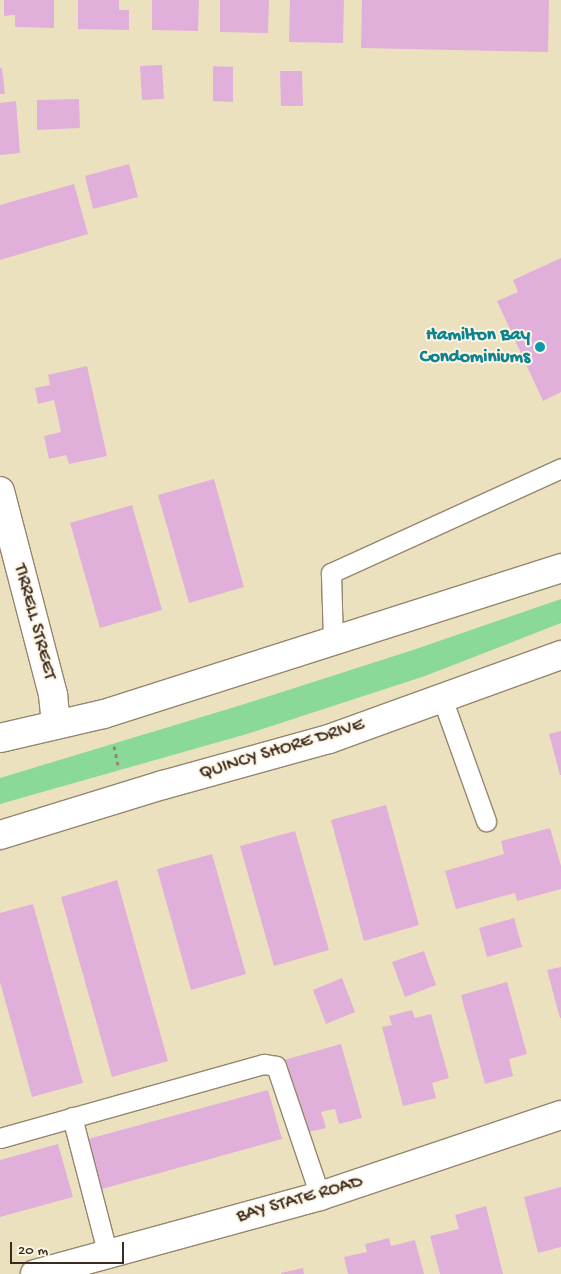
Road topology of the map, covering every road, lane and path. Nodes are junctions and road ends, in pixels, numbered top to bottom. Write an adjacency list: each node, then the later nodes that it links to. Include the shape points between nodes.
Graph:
1 (561, 468): 4 (lane, via 331,573)
2 (0, 491): 7 (main road, TIRRELL STREET, via 53,695)
3 (561, 568): 4 (main road)
4 (333, 641): 7 (main road, via 104,714)
5 (561, 655): 6 (main road, QUINCY SHORE DRIVE)
6 (442, 698): 11 (lane); 12 (main road, QUINCY SHORE DRIVE, via 329,739)
7 (56, 725): 8 (main road)
8 (0, 738)
9 (114, 744): 10 (path)
10 (119, 770)
11 (486, 821)
12 (0, 835)
13 (561, 1115): 16 (main road, BAY STATE ROAD)
14 (72, 1117): 15 (lane); 16 (lane, via 264,1064 276,1066); 17 (lane)
15 (0, 1138)
16 (320, 1196): 17 (main road, BAY STATE ROAD)
17 (108, 1255): 18 (main road, BAY STATE ROAD)
18 (35, 1274)

